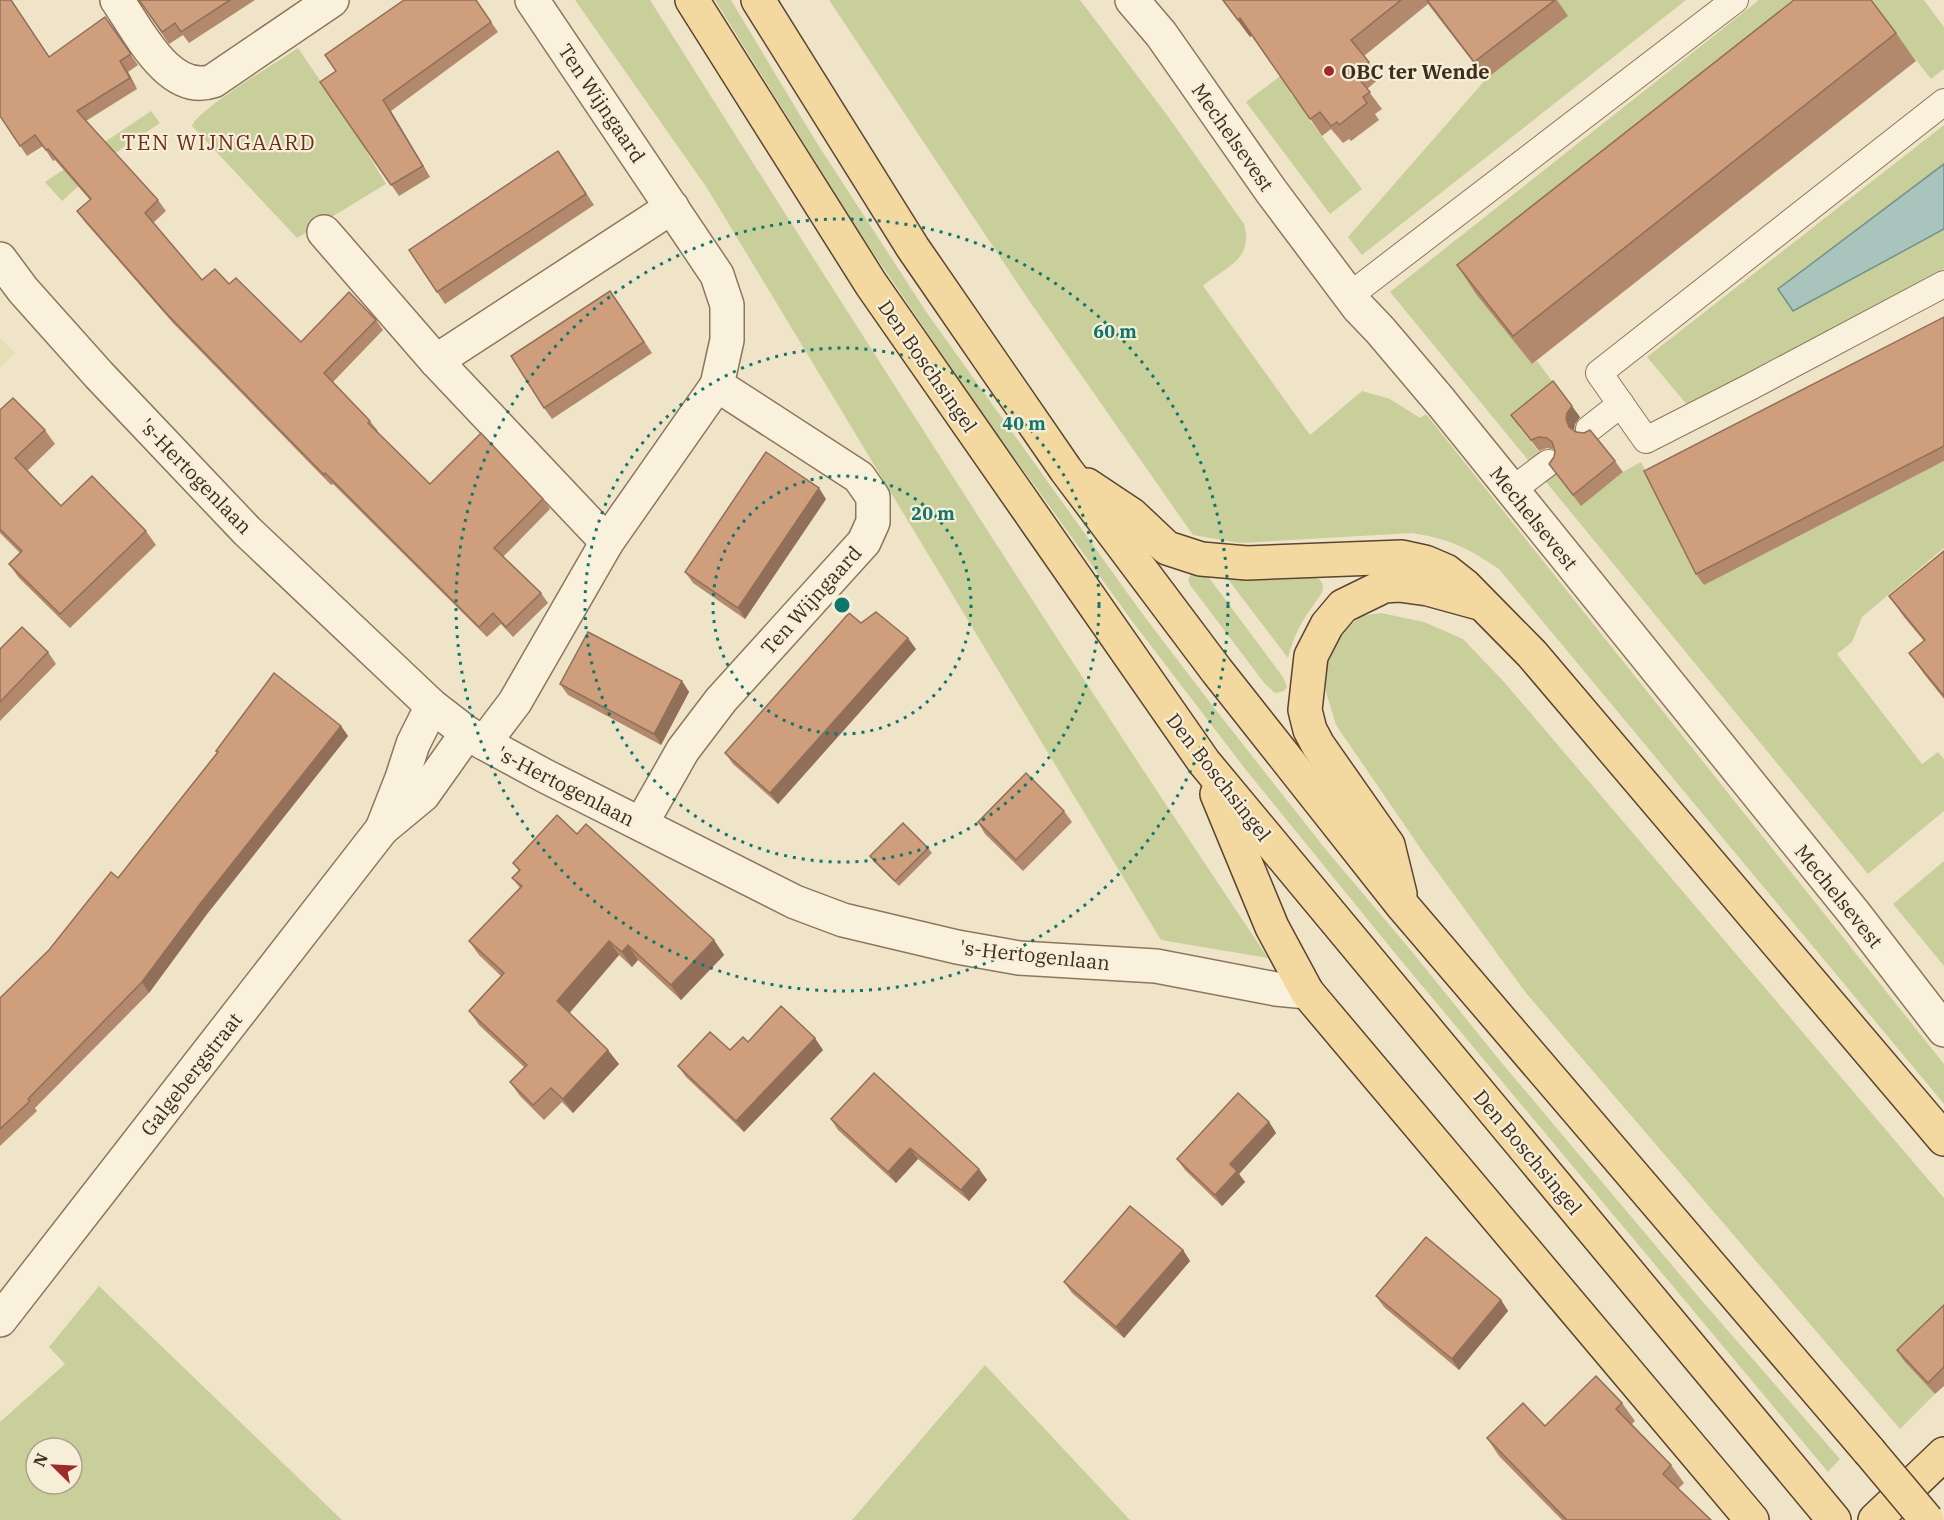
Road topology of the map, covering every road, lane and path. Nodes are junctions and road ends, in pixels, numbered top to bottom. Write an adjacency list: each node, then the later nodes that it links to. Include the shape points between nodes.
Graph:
1 (117, 0): 2 (street, via 166,68 200,84 213,81)
2 (332, 0)
3 (532, 0): 9 (street, Ten Wijngaard)
4 (692, 0): 25 (main road, Den Boschsingel, via 871,284)
5 (758, 0): 19 (main road, via 913,248)
6 (1132, 0): 13 (street, Mechelsevest, via 1161,34)
7 (1735, 0): 13 (lane)
8 (1944, 102): 16 (lane, via 1599,373)
9 (672, 207): 14 (street); 15 (street, Ten Wijngaard, via 717,275 727,304 727,340)
10 (324, 232): 14 (street)
11 (0, 259): 23 (street, 's-Hertogenlaan, via 99,375 248,531)
12 (1944, 284): 16 (lane, via 1646,440)
13 (1349, 296): 20 (street, Mechelsevest)
14 (436, 361): 21 (street)
15 (717, 385): 21 (street, Ten Wijngaard); 26 (street, Ten Wijngaard, via 859,477 873,497 873,522 864,542 721,700 683,750)
16 (1621, 404): 17 (lane)
17 (1589, 429)
18 (1548, 462): 20 (lane)
19 (1066, 470): 22 (main road, via 1132,515 1167,548 1181,554 1247,563 1402,556 1446,570); 28 (main road, via 1217,671)
20 (1512, 491): 30 (street, Mechelsevest)
21 (607, 542): 24 (street, Ten Wijngaard, via 515,702)
22 (1480, 603): 28 (main road, via 1411,585 1384,586 1343,606 1327,625 1311,656 1305,710 1310,730 1388,845); 31 (main road, via 1532,654)
23 (432, 706): 24 (street, 's-Hertogenlaan); 27 (street, Galgebergstraat, via 412,744)
24 (475, 738): 26 (street, 's-Hertogenlaan); 27 (street, Galgebergstraat, via 423,795)
25 (1203, 762): 29 (main road, via 1272,927); 34 (main road, Den Boschsingel)
26 (641, 824): 29 (street, 's-Hertogenlaan, via 795,902 894,933 1019,958 1156,966)
27 (382, 829): 32 (street, Galgebergstraat)
28 (1402, 905): 37 (main road, bridge)
29 (1307, 992): 35 (main road)
30 (1944, 1030)
31 (1944, 1139)
32 (0, 1320)
33 (1944, 1454): 36 (main road)
34 (1826, 1510)
35 (1752, 1520)
36 (1875, 1520)
37 (1928, 1520)

